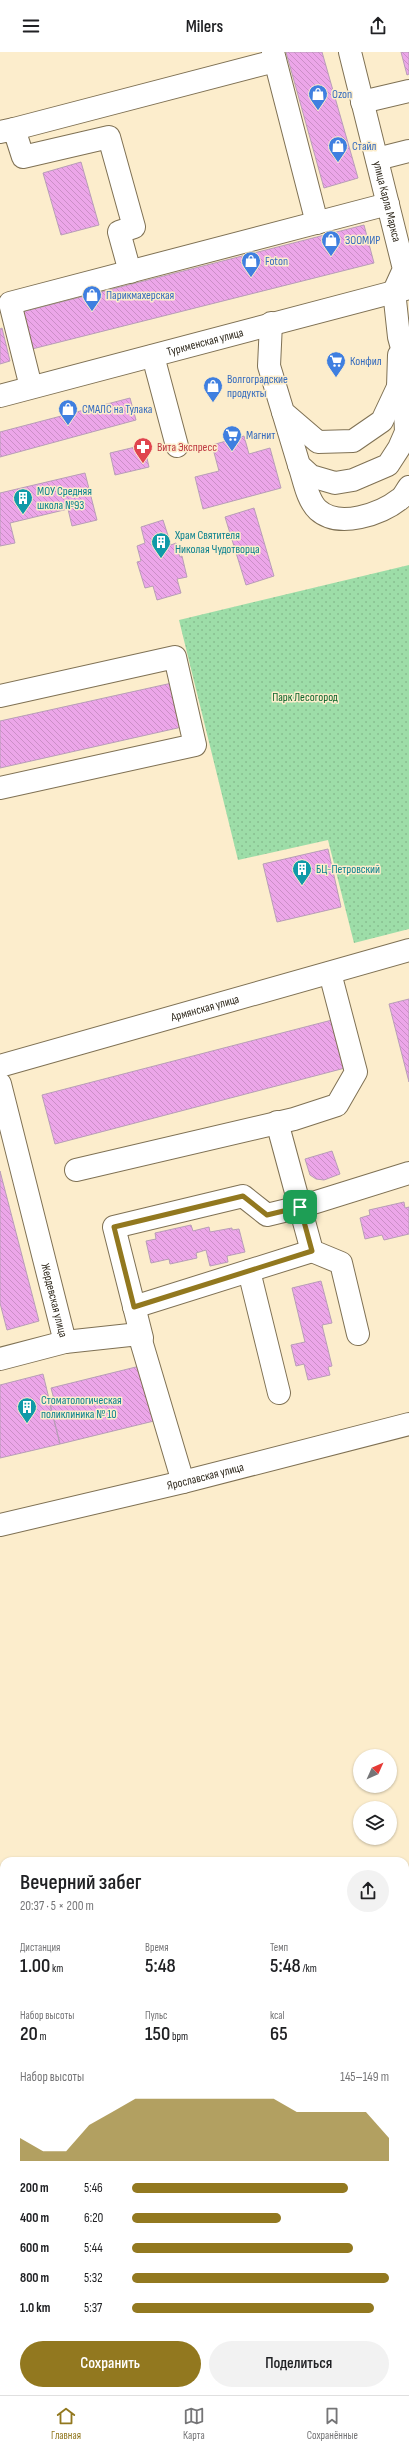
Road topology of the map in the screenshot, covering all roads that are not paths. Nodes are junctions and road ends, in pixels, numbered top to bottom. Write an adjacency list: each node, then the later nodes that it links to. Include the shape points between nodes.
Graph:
1 (350, 52): 4 (street, улица Карла Маркса)
2 (274, 57): 5 (street); 9 (street)
3 (409, 91): 4 (street)
4 (362, 102): 7 (street, улица Карла Маркса)
5 (7, 130): 10 (street, via 23,157 109,136 134,228 119,232)
6 (409, 151): 7 (street)
7 (377, 159): 8 (street, улица Карла Маркса)
8 (388, 204): 9 (street); 11 (street, улица Карла Маркса, via 404,268)
9 (318, 223): 10 (street)
10 (130, 272): 12 (street, via 10,303)
11 (402, 289): 13 (street, Туркменская улица); 15 (street, улица Карла Маркса, via 399,337)
12 (6, 316): 16 (street)
13 (271, 323): 14 (street, Туркменская улица); 18 (street, via 269,366)
14 (153, 356): 16 (street, Туркменская улица); 20 (street)
15 (403, 381): 18 (street, via 382,421 353,441 318,442); 19 (street, улица Карла Маркса)
16 (31, 387): 17 (street, Туркменская улица)
17 (0, 396)
18 (284, 412): 21 (street)
19 (407, 418): 21 (street, улица Карла Маркса, via 406,432 388,465 353,480 335,483 311,476)
20 (176, 446)
21 (299, 465): 22 (street, via 310,498 318,510 332,517 348,519 375,511 401,498)
22 (409, 487)
23 (0, 696): 24 (street, via 175,657 195,745)
24 (0, 788)
25 (409, 950): 26 (street, Армянская улица)
26 (330, 973): 27 (street, Армянская улица); 29 (street, via 356,1072 337,1105)
27 (0, 1066)
28 (0, 1084): 38 (street, Жердевская улица)
29 (277, 1122): 30 (street); 32 (street)
30 (76, 1170)
31 (409, 1173): 32 (street)
32 (300, 1207): 33 (street); 35 (street, via 267,1215 243,1196 114,1227)
33 (312, 1251): 34 (street); 36 (street, via 341,1263)
34 (249, 1271): 35 (street); 40 (street)
35 (134, 1307): 37 (street)
36 (358, 1334)
37 (142, 1338): 38 (street, Жердевская улица, via 140,1334); 42 (street)
38 (65, 1342): 39 (street)
39 (0, 1359)
40 (279, 1393)
41 (409, 1424): 42 (street, Ярославская улица)
42 (183, 1482): 43 (street, Ярославская улица)
43 (0, 1524)

